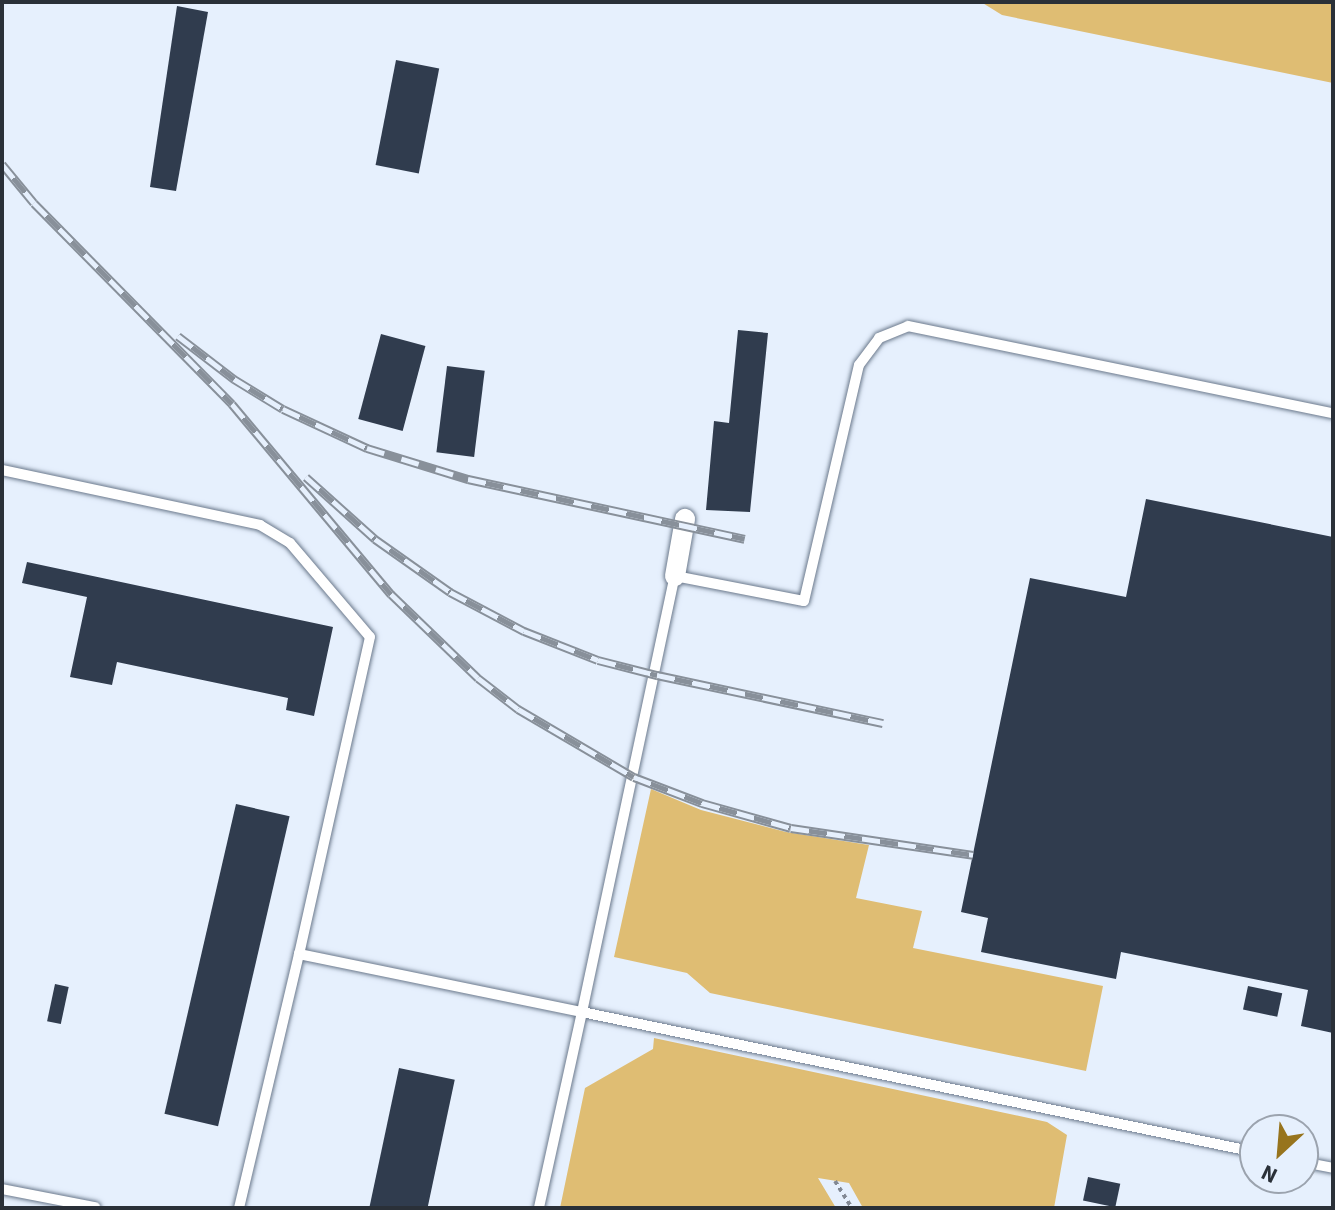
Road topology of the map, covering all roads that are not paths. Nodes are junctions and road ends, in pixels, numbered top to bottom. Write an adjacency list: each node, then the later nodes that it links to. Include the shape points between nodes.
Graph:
1 (1333, 413): 4 (lane, via 908,326 879,338 859,365 804,601)
2 (2, 470): 5 (lane, via 260,525 290,543 370,637)
3 (685, 519): 4 (street)
4 (675, 576): 6 (lane)
5 (299, 954): 6 (lane); 10 (lane)
6 (582, 1012): 7 (lane); 11 (lane)
7 (1239, 1149)
8 (2, 1189): 9 (lane)
9 (97, 1208)
10 (239, 1208)
11 (539, 1208)

